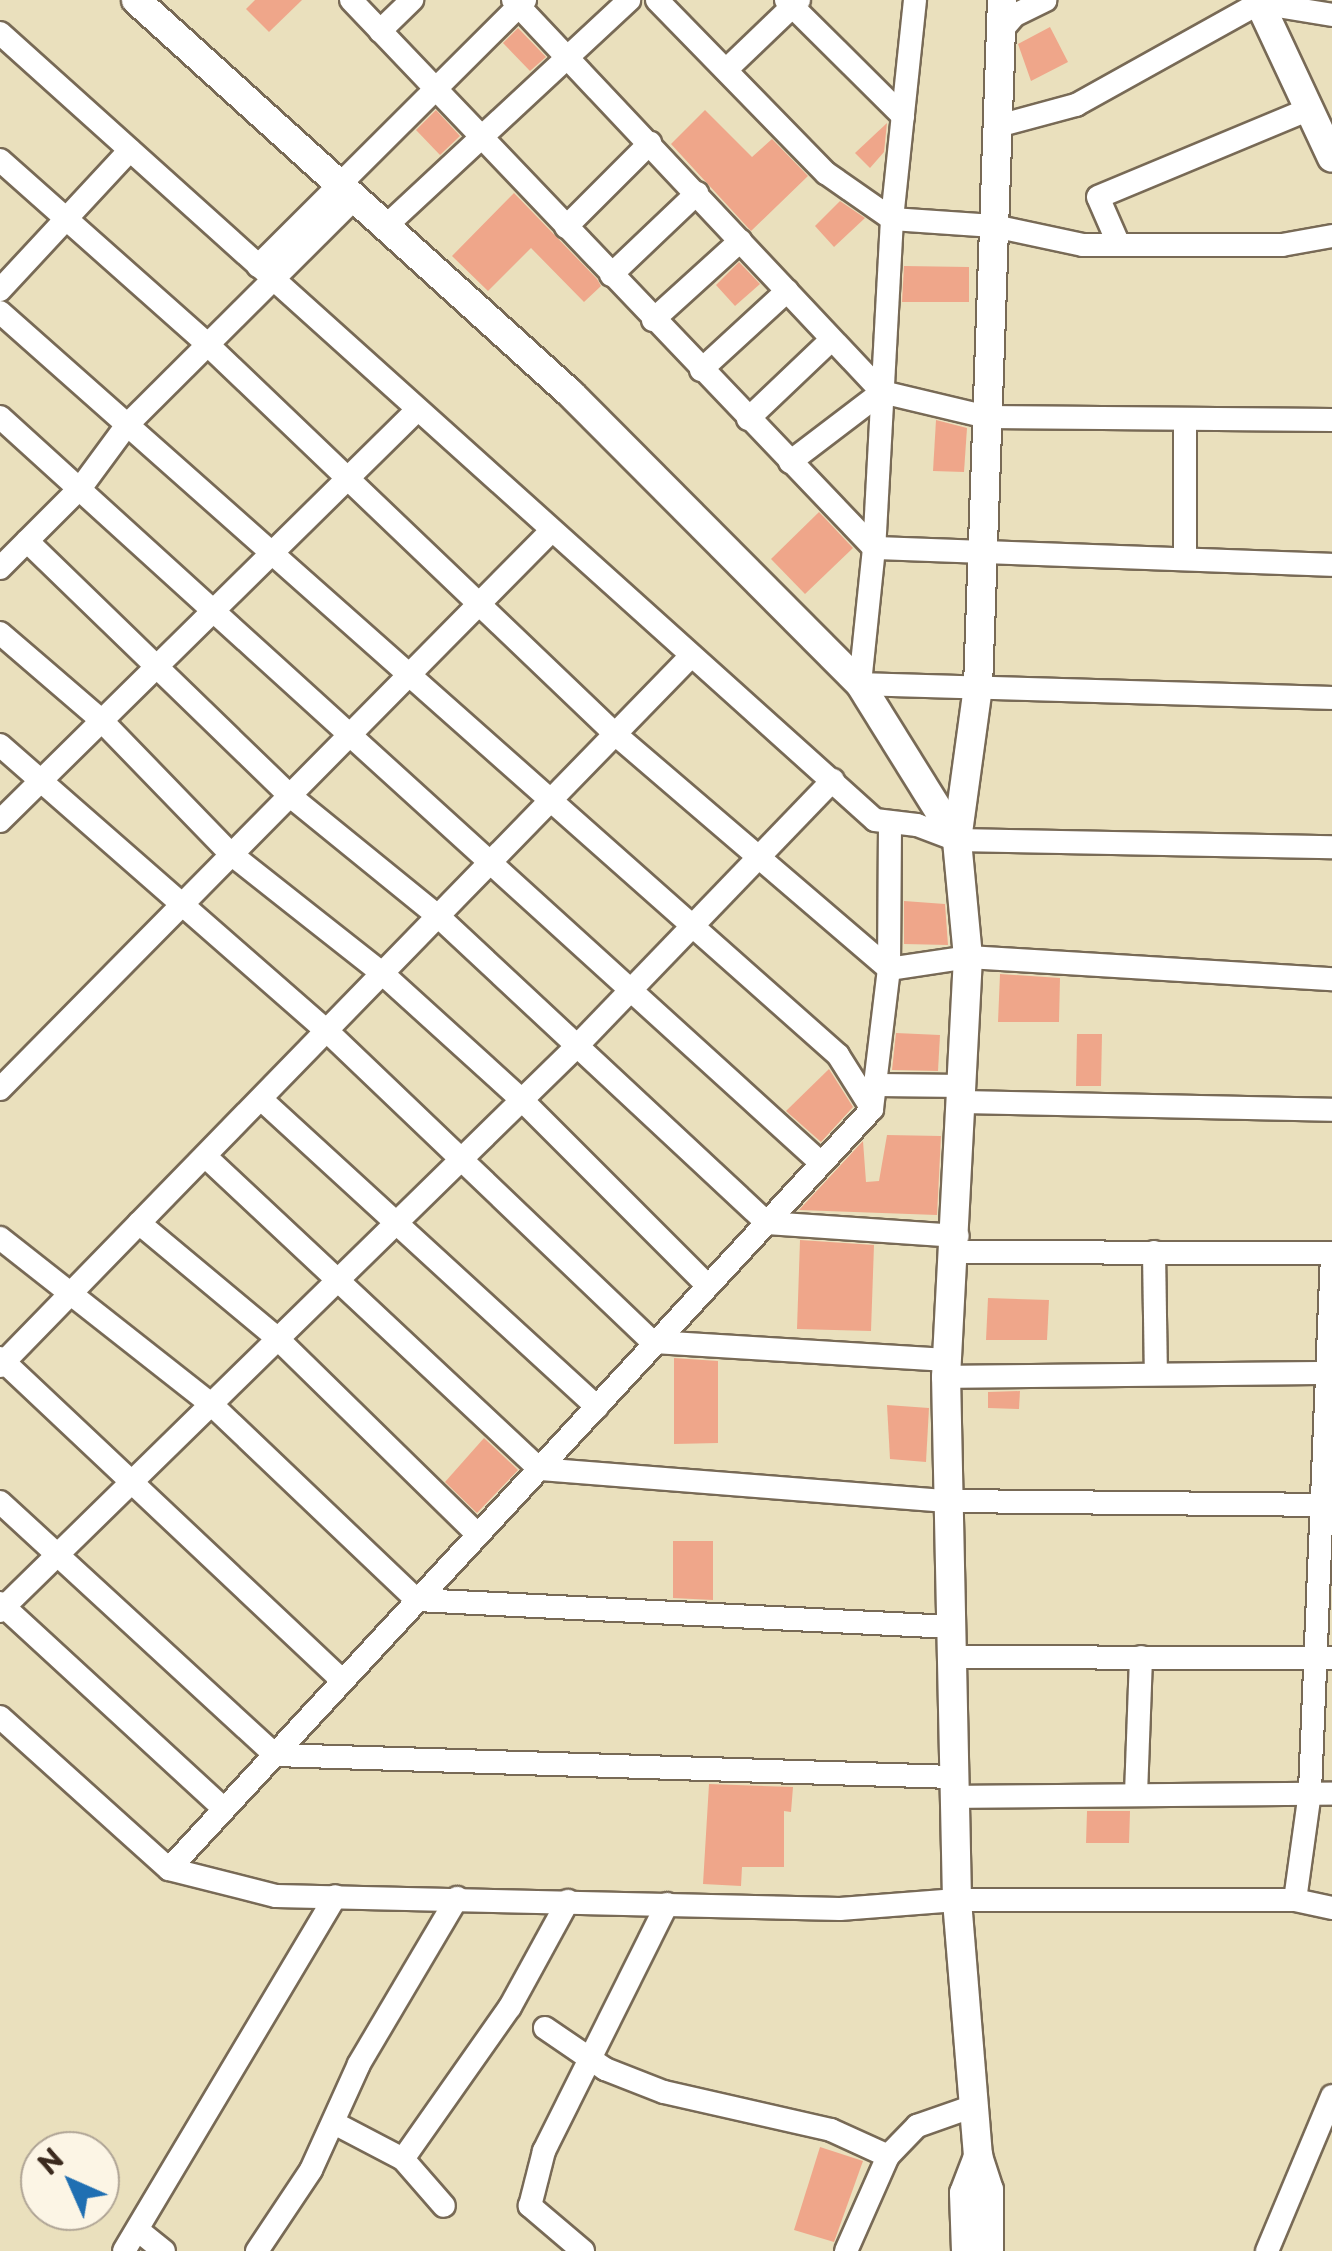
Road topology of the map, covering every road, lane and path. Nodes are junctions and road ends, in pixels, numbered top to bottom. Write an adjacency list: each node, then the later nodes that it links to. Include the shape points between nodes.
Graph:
1 (136, 0): 27 (main road)
2 (351, 0): 13 (street)
3 (412, 0): 13 (street)
4 (629, 0): 16 (street)
5 (658, 0): 17 (street)
6 (915, 0): 20 (street)
7 (1002, 0): 14 (main road)
8 (1046, 0): 14 (street)
9 (519, 2): 16 (street); 18 (street)
10 (793, 2): 17 (street); 20 (street)
11 (1258, 2): 12 (street); 19 (main road); 21 (street, via 1076,106)
12 (1332, 14)
13 (380, 30): 18 (street)
14 (1001, 31): 21 (main road)
15 (0, 33): 24 (street)
16 (568, 56): 22 (street); 23 (street)
17 (726, 70): 29 (street, via 826,174)
18 (438, 92): 22 (street); 27 (street)
19 (1309, 109): 25 (main road); 36 (street, via 1098,198)
20 (903, 116): 29 (street)
21 (998, 126): 32 (main road)
22 (481, 138): 31 (street); 33 (street)
23 (650, 143): 28 (street); 33 (street)
24 (130, 150): 30 (street); 37 (street)
25 (1332, 158)
26 (0, 160): 30 (street)
27 (348, 191): 31 (main road); 37 (street)
28 (697, 192): 35 (street); 38 (street)
29 (892, 219): 32 (street); 46 (street)
30 (64, 220): 39 (street); 44 (street)
31 (386, 226): 71 (main road, via 571,394)
32 (994, 226): 36 (street, via 1083,246); 49 (main road)
33 (566, 227): 38 (street)
34 (1332, 236): 36 (street, via 1282,245)
35 (740, 241): 40 (street); 42 (street)
36 (1119, 245)
37 (265, 273): 44 (street); 47 (street)
38 (611, 274): 42 (street)
39 (0, 290)
40 (786, 291): 43 (street); 45 (street)
41 (0, 312): 53 (street)
42 (654, 320): 45 (street)
43 (831, 340): 46 (street); 50 (street)
44 (206, 343): 53 (street); 55 (street)
45 (701, 370): 50 (street)
46 (882, 392): 49 (street); 54 (street); 59 (street)
47 (417, 410): 55 (street); 57 (street)
48 (0, 417): 56 (street)
49 (987, 418): 51 (street); 61 (main road)
50 (748, 419): 54 (street)
51 (1186, 419): 52 (street); 62 (street)
52 (1332, 420)
53 (127, 424): 56 (street); 60 (street)
54 (790, 462): 59 (street)
55 (348, 477): 60 (street); 65 (street)
56 (82, 486): 58 (street); 66 (street)
57 (551, 532): 65 (street); 68 (street)
58 (28, 541): 64 (street); 69 (street)
59 (874, 548): 61 (street); 71 (street)
60 (270, 552): 66 (street); 70 (street)
61 (982, 552): 62 (street); 72 (main road)
62 (1185, 557): 63 (street)
63 (1332, 565)
64 (0, 568)
65 (477, 606): 70 (street); 76 (street)
66 (214, 608): 69 (street); 75 (street)
67 (0, 633): 74 (street)
68 (690, 657): 76 (street); 78 (street)
69 (156, 666): 74 (street); 80 (street)
70 (408, 674): 75 (street); 81 (street)
71 (860, 684): 72 (street); 84 (main road)
72 (978, 686): 73 (street); 84 (main road)
73 (1332, 698)
74 (101, 720): 79 (street); 86 (street)
75 (352, 731): 80 (street); 88 (street)
76 (616, 734): 81 (street); 87 (street)
77 (0, 745): 79 (street)
78 (833, 780): 83 (street, via 875,820); 87 (street)
79 (40, 781): 82 (street); 89 (street)
80 (289, 795): 86 (street); 90 (street)
81 (551, 801): 88 (street); 91 (street)
82 (0, 821)
83 (890, 823): 84 (street); 93 (street)
84 (958, 840): 85 (street); 92 (main road)
85 (1332, 847)
86 (230, 854): 89 (street); 94 (street)
87 (762, 854): 91 (street); 93 (street)
88 (494, 860): 90 (street); 96 (street)
89 (180, 906): 97 (street); 100 (street)
90 (439, 917): 94 (street); 98 (street)
91 (692, 926): 96 (street); 104 (street, via 838,1055)
92 (968, 957): 93 (street); 95 (street); 101 (main road)
93 (889, 968): 99 (street)
94 (383, 974): 97 (street); 103 (street)
95 (1332, 978)
96 (632, 988): 98 (street); 108 (street)
97 (327, 1031): 102 (street); 107 (street)
98 (575, 1048): 103 (street); 110 (street)
99 (878, 1085): 101 (street); 104 (street)
100 (0, 1089)
101 (962, 1094): 105 (street); 113 (main road)
102 (261, 1099): 106 (street); 111 (street)
103 (522, 1100): 107 (street); 117 (street)
104 (872, 1109): 108 (street)
105 (1332, 1110)
106 (205, 1156): 109 (street); 116 (street)
107 (458, 1162): 111 (street); 120 (street)
108 (821, 1163): 110 (street)
109 (139, 1223): 118 (street); 119 (street)
110 (766, 1223): 113 (street); 117 (street)
111 (394, 1225): 116 (street); 126 (street)
112 (0, 1238): 118 (street)
113 (958, 1244): 114 (street); 122 (main road)
114 (1154, 1252): 115 (street); 124 (street)
115 (1332, 1254): 123 (street)
116 (341, 1278): 119 (street); 127 (street)
117 (708, 1286): 120 (street)
118 (70, 1294): 121 (street); 125 (street)
119 (278, 1339): 125 (street); 132 (street)
120 (653, 1342): 122 (street); 126 (street)
121 (1, 1361): 128 (street)
122 (947, 1368): 124 (street); 129 (main road)
123 (1330, 1372): 124 (street); 131 (street)
124 (1156, 1374)
125 (212, 1404): 128 (street); 134 (street)
126 (596, 1406): 127 (street)
127 (538, 1469): 129 (street); 132 (street)
128 (130, 1484): 133 (street); 140 (street)
129 (949, 1501): 131 (street); 136 (main road)
130 (0, 1502): 133 (street)
131 (1327, 1504): 139 (street)
132 (478, 1534): 134 (street)
133 (57, 1555): 135 (street); 142 (street)
134 (417, 1600): 136 (street); 140 (street)
135 (2, 1607): 146 (street)
136 (951, 1627): 137 (main road)
137 (952, 1657): 138 (street); 143 (main road)
138 (1141, 1657): 139 (street); 145 (street)
139 (1324, 1658): 144 (street)
140 (343, 1681): 142 (street)
141 (0, 1717): 147 (street)
142 (275, 1755): 143 (street); 146 (street)
143 (954, 1787): 145 (street); 150 (main road)
144 (1321, 1793): 145 (street); 151 (street)
145 (1136, 1794)
146 (224, 1810): 147 (street)
147 (169, 1868): 148 (street, via 276,1896)
148 (336, 1896): 149 (street); 164 (street)
149 (457, 1898): 152 (street); 159 (street, via 358,2064)
150 (957, 1900): 151 (street); 153 (street, via 840,1909); 158 (main road)
151 (1295, 1900): 154 (street)
152 (568, 1901): 153 (street); 162 (street, via 510,2007)
153 (667, 1904): 156 (street)
154 (1332, 1908)
155 (545, 2028): 156 (street)
156 (588, 2058): 160 (street, via 664,2092 831,2130); 168 (street, via 544,2150 530,2206)
157 (1332, 2096): 172 (street)
158 (974, 2106): 160 (street, via 917,2126); 161 (main road)
159 (336, 2124): 162 (street); 167 (street)
160 (888, 2156): 169 (street)
161 (978, 2156): 170 (main road, via 964,2194); 171 (main road, via 989,2190)
162 (404, 2159): 163 (street)
163 (444, 2206)
164 (139, 2231): 165 (street); 166 (street)
165 (124, 2251)
166 (164, 2251)
167 (258, 2251)
168 (583, 2251)
169 (846, 2251)
170 (966, 2251)
171 (989, 2251)
172 (1267, 2251)

